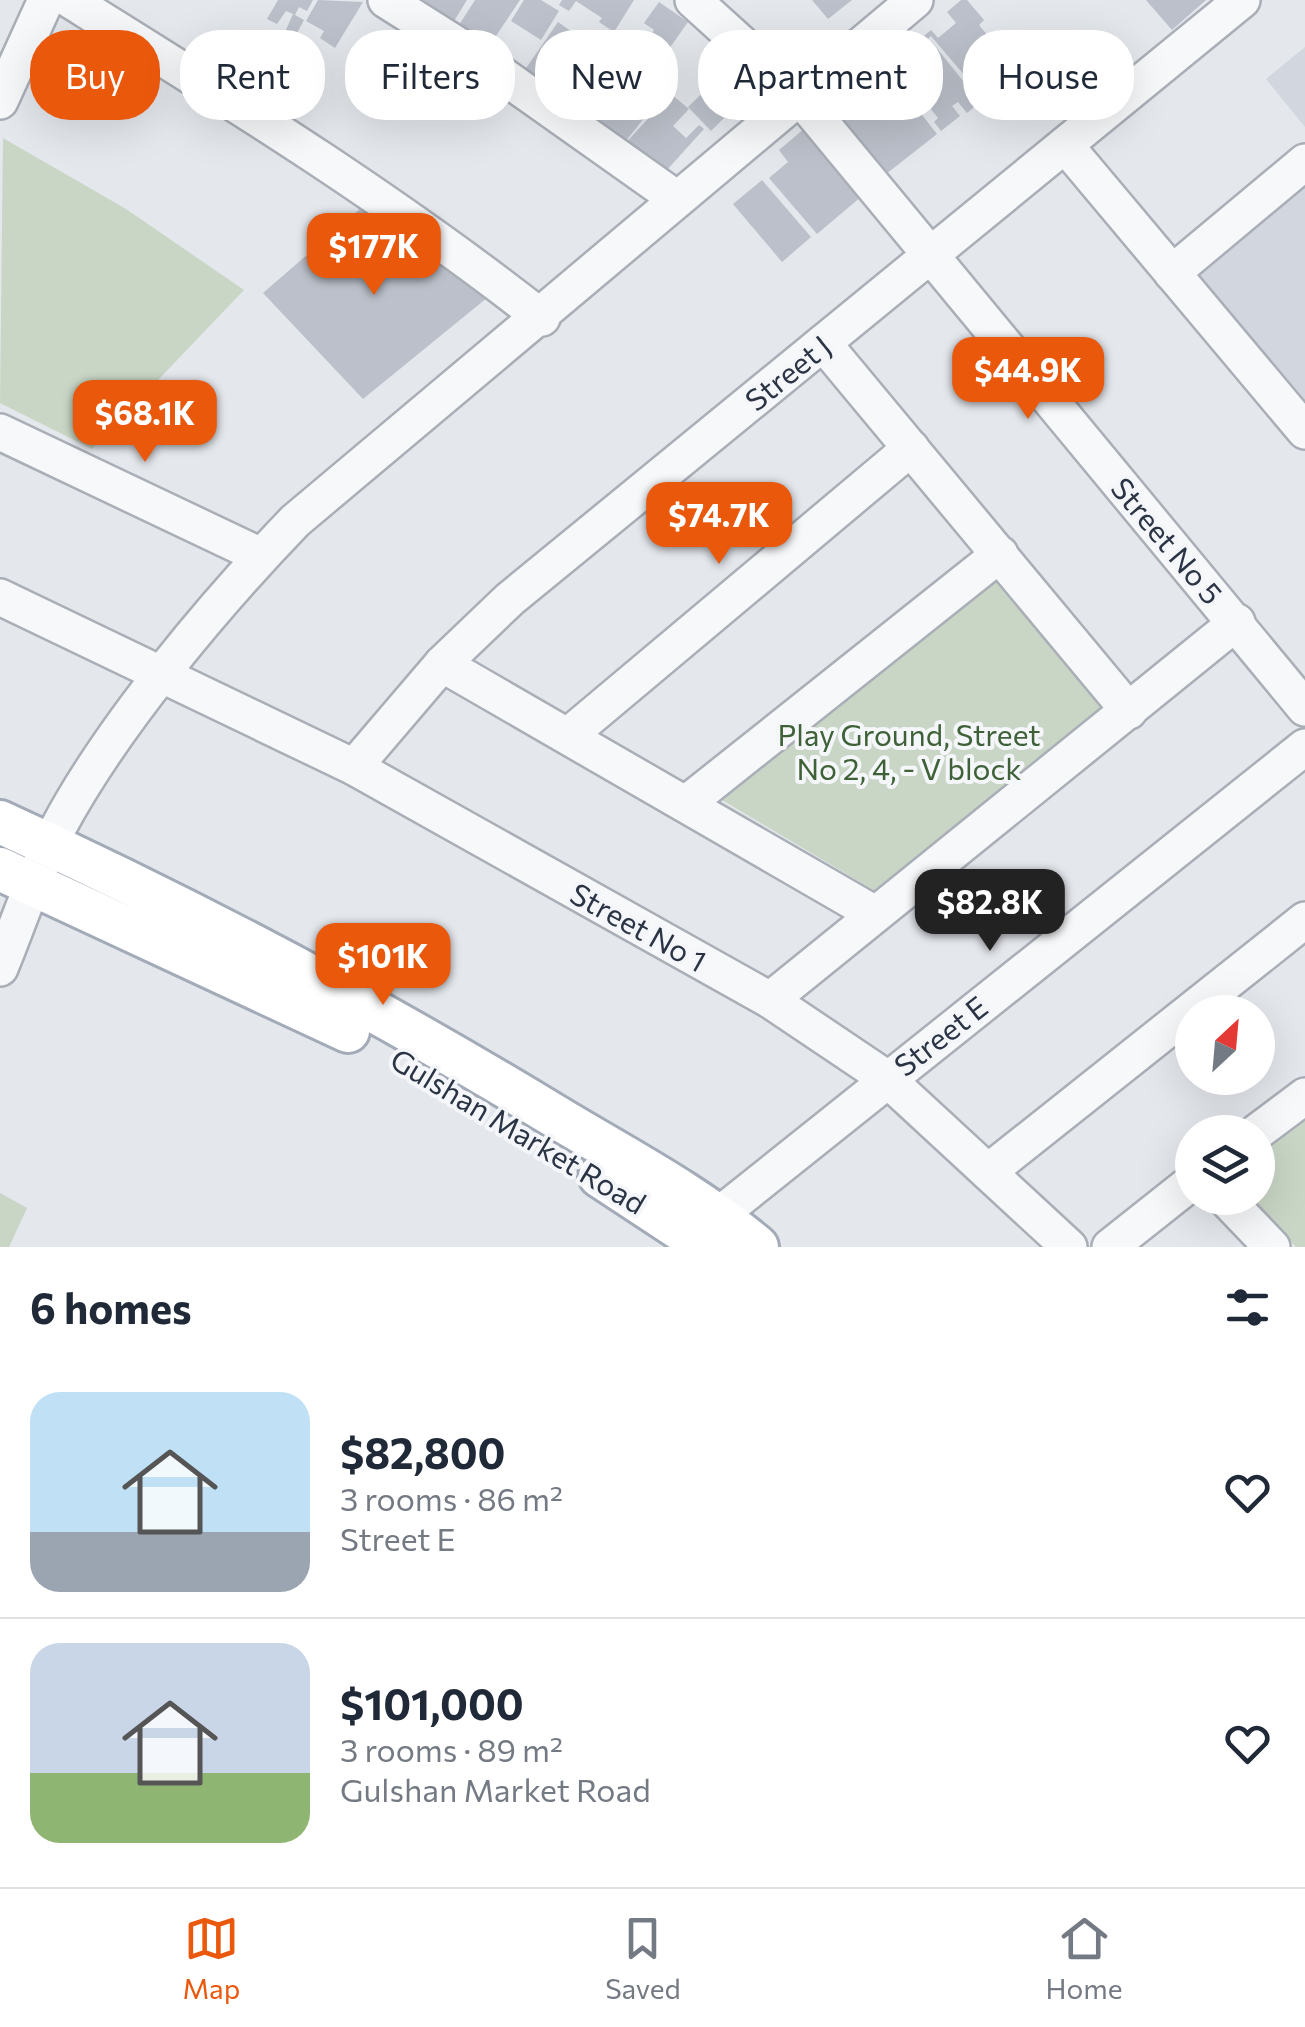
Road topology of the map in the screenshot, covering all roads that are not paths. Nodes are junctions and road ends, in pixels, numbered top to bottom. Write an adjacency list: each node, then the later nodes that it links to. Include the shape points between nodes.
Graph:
1 (46, 0): 9 (street)
2 (70, 0): 18 (street, via 315,152)
3 (386, 0): 15 (street)
4 (694, 0): 7 (street, Street No 5)
5 (915, 0): 8 (street)
6 (1242, 0): 13 (street, Street J)
7 (727, 30)
8 (879, 30)
9 (10, 51): 10 (street)
10 (0, 100)
11 (771, 120): 15 (street)
12 (819, 120): 16 (street, Street No 5)
13 (1065, 145): 16 (street, Street J); 17 (street)
14 (1305, 162): 17 (street)
15 (678, 200): 18 (street)
16 (931, 254): 19 (street, Street J); 26 (street, Street No 5)
17 (1172, 273): 20 (street)
18 (542, 318): 24 (street)
19 (823, 343): 22 (street); 27 (street, Street J, via 510,598)
20 (1305, 431)
21 (0, 432): 24 (street)
22 (910, 448): 23 (street); 31 (street)
23 (1000, 554): 30 (street); 34 (street)
24 (261, 556): 28 (street)
25 (0, 597): 28 (street, Street No 1)
26 (1237, 622): 29 (street, Street No 5); 30 (street)
27 (442, 664): 31 (street); 33 (street, Street J)
28 (162, 676): 33 (street, Street No 1); 36 (street)
29 (1305, 708)
30 (1130, 711): 37 (street)
31 (569, 735): 34 (street)
32 (1305, 747): 41 (street, Street E)
33 (354, 766): 40 (street, Street No 1)
34 (687, 803): 37 (street)
35 (0, 822): 36 (main road, Gulshan Market Road)
36 (28, 866): 39 (street); 47 (main road, Gulshan Market Road, via 482,1102)
37 (876, 914): 40 (street)
38 (1305, 920): 44 (street)
39 (0, 968)
40 (770, 1000): 41 (street, Street No 1)
41 (886, 1078): 44 (street, Street No 1); 47 (street, Street E)
42 (1305, 1096): 43 (street)
43 (1275, 1118)
44 (988, 1172): 49 (street, Street No 1)
45 (1175, 1195): 50 (street)
46 (1241, 1215): 51 (street)
47 (703, 1236): 48 (main road, Gulshan Market Road)
48 (757, 1247)
49 (1069, 1247)
50 (1110, 1247)
51 (1272, 1247)

